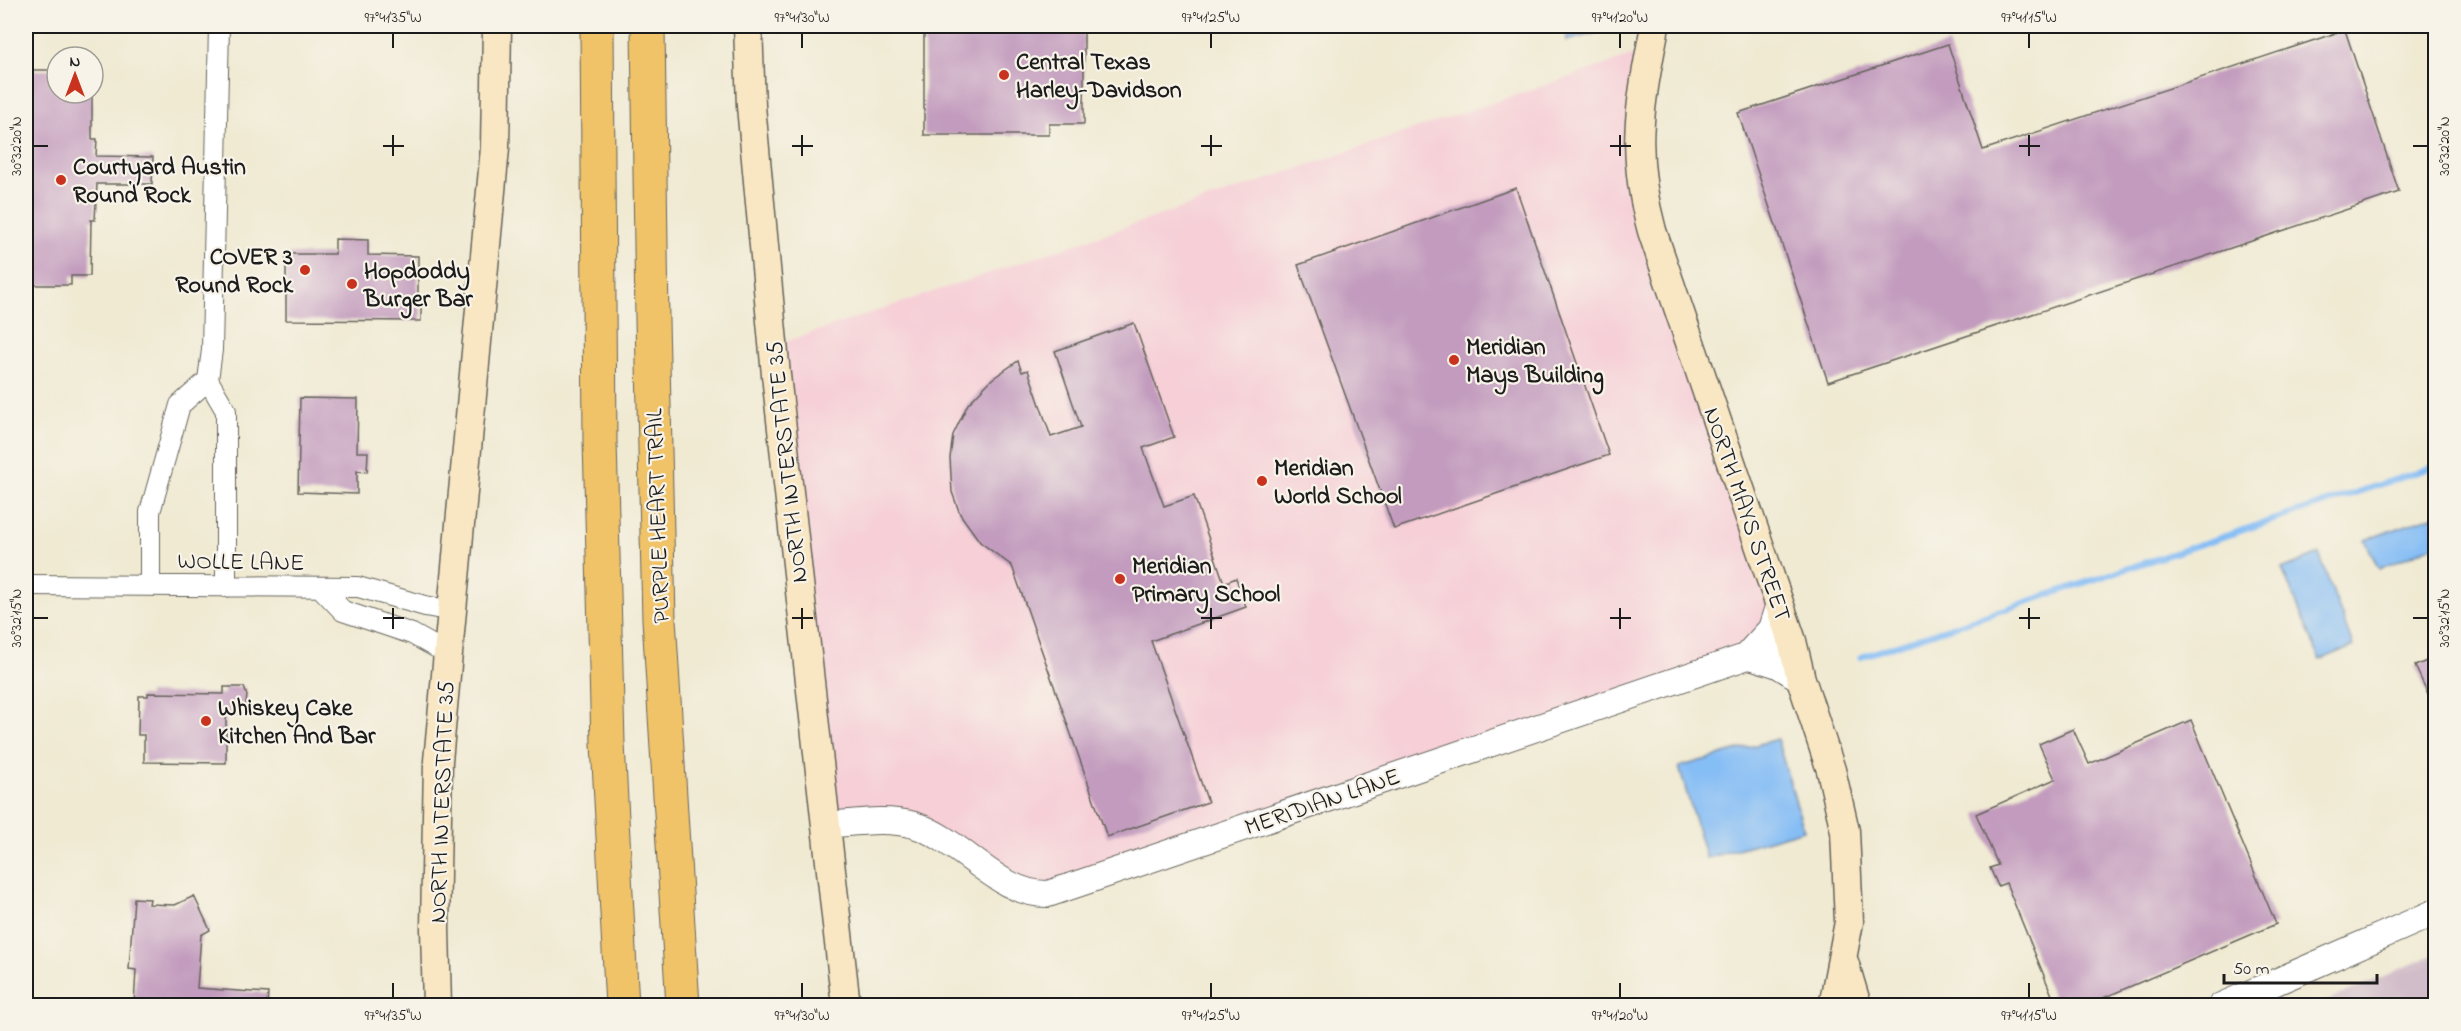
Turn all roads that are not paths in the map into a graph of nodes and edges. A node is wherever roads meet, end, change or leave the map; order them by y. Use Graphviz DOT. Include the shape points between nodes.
graph roads {
  1 [pos="219,26"];
  2 [pos="497,26"];
  3 [pos="578,26"];
  4 [pos="597,26"];
  5 [pos="648,26"];
  6 [pos="748,26"];
  7 [pos="1655,26"];
  8 [pos="600,352"];
  9 [pos="208,380"];
  10 [pos="26,585"];
  11 [pos="150,585"];
  12 [pos="226,587"];
  13 [pos="322,589"];
  14 [pos="1779,604"];
  15 [pos="453,611"];
  16 [pos="1792,641"];
  17 [pos="448,654"];
  18 [pos="1747,655"];
  19 [pos="1801,679"];
  20 [pos="822,790"];
  21 [pos="861,823"];
  22 [pos="826,825"];
  23 [pos="2436,912"];
  24 [pos="838,932"];
  25 [pos="1842,957"];
  26 [pos="437,1005"];
  27 [pos="622,1005"];
  28 [pos="683,1005"];
  29 [pos="833,1005"];
  30 [pos="846,1005"];
  31 [pos="1833,1005"];
  32 [pos="1857,1005"];
  33 [pos="2221,1005"];
  1 -- 9 [label="street" via="212,350"];
  2 -- 15 [label="main road, NORTH INTERSTATE 35" via="495,148"];
  3 -- 8 [label="highway"];
  4 -- 8 [label="highway"];
  5 -- 28 [label="highway, PURPLE HEART TRAIL" via="659,619"];
  6 -- 20 [label="main road, NORTH INTERSTATE 35" via="751,106 776,375"];
  7 -- 14 [label="main road, NORTH MAYS STREET" via="1638,132 1644,199"];
  8 -- 27 [label="highway" via="608,744"];
  9 -- 11 [label="street" via="180,405 150,512"];
  9 -- 12 [label="street" via="226,411"];
  10 -- 11 [label="street, WOLLE LANE"];
  11 -- 12 [label="street, WOLLE LANE"];
  12 -- 13 [label="street, WOLLE LANE"];
  13 -- 15 [label="street, WOLLE LANE" via="358,587"];
  13 -- 17 [label="street" via="343,611 412,634"];
  14 -- 16 [label="main road, NORTH MAYS STREET"];
  14 -- 18 [label="street" via="1771,629"];
  15 -- 17 [label="main road, NORTH INTERSTATE 35"];
  16 -- 18 [label="street, MERIDIAN LANE"];
  16 -- 19 [label="main road, NORTH MAYS STREET"];
  17 -- 26 [label="main road, NORTH INTERSTATE 35" via="438,760"];
  18 -- 19 [label="street" via="1778,665"];
  18 -- 21 [label="street, MERIDIAN LANE" via="1048,894 1024,892 915,825 890,820"];
  19 -- 25 [label="main road, NORTH MAYS STREET" via="1831,770 1845,831 1849,922"];
  20 -- 21 [label="street" via="839,813"];
  20 -- 22 [label="main road, NORTH INTERSTATE 35"];
  21 -- 22 [label="street, MERIDIAN LANE"];
  22 -- 24 [label="main road, NORTH INTERSTATE 35"];
  23 -- 33 [label="street"];
  24 -- 29 [label="main road"];
  24 -- 30 [label="main road, NORTH INTERSTATE 35"];
  25 -- 31 [label="main road, NORTH MAYS STREET"];
  25 -- 32 [label="main road"];
}
